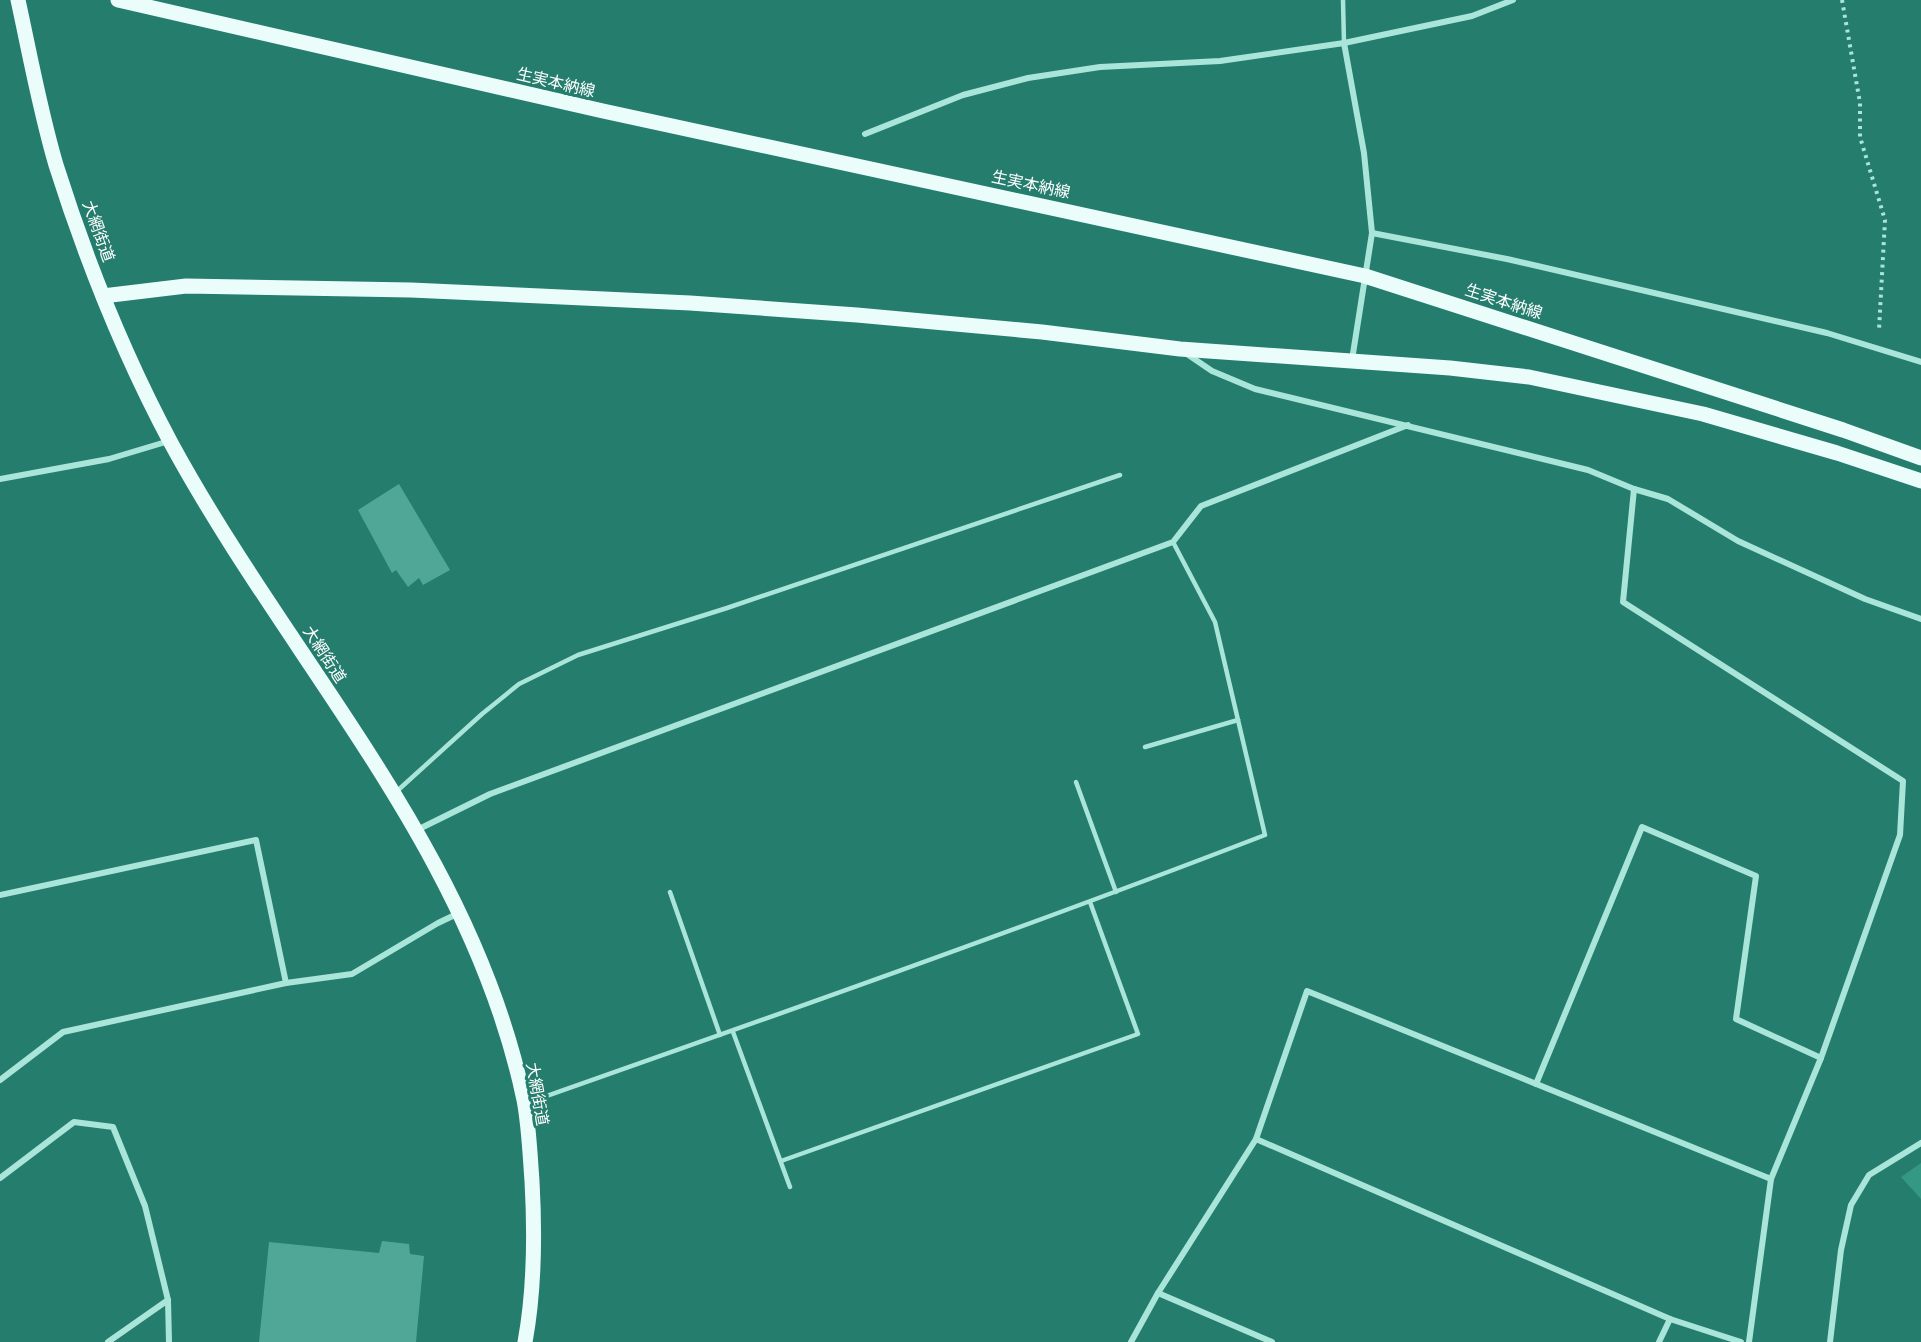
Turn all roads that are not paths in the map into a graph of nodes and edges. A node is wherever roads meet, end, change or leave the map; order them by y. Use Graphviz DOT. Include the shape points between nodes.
graph roads {
  1 [pos="18,0"];
  2 [pos="118,0"];
  3 [pos="1343,0"];
  4 [pos="1513,0"];
  5 [pos="1344,43"];
  6 [pos="865,134"];
  7 [pos="1372,233"];
  8 [pos="1365,276"];
  9 [pos="103,296"];
  10 [pos="1180,349"];
  11 [pos="1352,361"];
  12 [pos="1921,362"];
  13 [pos="1408,425"];
  14 [pos="170,441"];
  15 [pos="1921,458"];
  16 [pos="1120,475"];
  17 [pos="0,479"];
  18 [pos="1919,480"];
  19 [pos="1634,489"];
  20 [pos="1173,542"];
  21 [pos="1921,619"];
  22 [pos="1238,720"];
  23 [pos="1146,747"];
  24 [pos="1076,782"];
  25 [pos="394,794"];
  26 [pos="417,830"];
  27 [pos="670,892"];
  28 [pos="1116,892"];
  29 [pos="0,895"];
  30 [pos="1090,902"];
  31 [pos="460,912"];
  32 [pos="286,983"];
  33 [pos="733,1032"];
  34 [pos="720,1035"];
  35 [pos="1821,1058"];
  36 [pos="0,1080"];
  37 [pos="1536,1084"];
  38 [pos="525,1104"];
  39 [pos="1256,1139"];
  40 [pos="1921,1143"];
  41 [pos="781,1161"];
  42 [pos="0,1178"];
  43 [pos="1771,1179"];
  44 [pos="790,1187"];
  45 [pos="1158,1293"];
  46 [pos="168,1300"];
  47 [pos="1670,1319"];
  48 [pos="108,1342"];
  49 [pos="169,1342"];
  50 [pos="525,1342"];
  51 [pos="1131,1342"];
  52 [pos="1272,1342"];
  53 [pos="1659,1342"];
  54 [pos="1742,1342"];
  55 [pos="1749,1342"];
  56 [pos="1830,1342"];
  1 -- 9 [label="main road, 大網街道" via="56,164"];
  2 -- 8 [label="main road, 生実本納線" via="592,109"];
  3 -- 5 [label="lane"];
  4 -- 5 [label="street" via="1472,15"];
  5 -- 6 [label="street" via="1220,61 1100,67 1028,78 963,95"];
  5 -- 7 [label="street" via="1364,153"];
  7 -- 8 [label="street"];
  7 -- 12 [label="street" via="1507,259 1827,333"];
  8 -- 11 [label="street"];
  8 -- 15 [label="main road, 生実本納線"];
  9 -- 10 [label="main road" via="186,286 411,290 679,303 881,317"];
  9 -- 14 [label="main road, 大網街道"];
  10 -- 11 [label="main road"];
  10 -- 13 [label="street" via="1212,371 1255,389"];
  11 -- 18 [label="main road" via="1529,377 1604,392 1713,417"];
  13 -- 19 [label="street" via="1588,470"];
  13 -- 20 [label="street" via="1201,506"];
  14 -- 17 [label="street" via="109,459"];
  14 -- 25 [label="main road, 大網街道" via="204,501"];
  16 -- 25 [label="lane" via="578,655 519,684"];
  19 -- 21 [label="street" via="1668,499 1737,542"];
  19 -- 35 [label="street" via="1623,602 1903,781 1900,835"];
  20 -- 22 [label="lane" via="1215,622"];
  20 -- 26 [label="street" via="490,794"];
  22 -- 23 [label="lane"];
  22 -- 28 [label="lane" via="1265,835"];
  24 -- 28 [label="lane"];
  25 -- 26 [label="main road, 大網街道"];
  26 -- 31 [label="main road, 大網街道"];
  27 -- 34 [label="lane"];
  28 -- 30 [label="lane"];
  29 -- 32 [label="street" via="256,840"];
  30 -- 33 [label="lane"];
  30 -- 41 [label="lane" via="1137,1034"];
  31 -- 32 [label="street" via="352,974"];
  31 -- 38 [label="main road, 大網街道" via="492,986"];
  32 -- 36 [label="street" via="63,1032"];
  33 -- 34 [label="lane"];
  33 -- 41 [label="lane"];
  34 -- 38 [label="lane"];
  35 -- 37 [label="street" via="1736,1019 1756,876 1642,827"];
  35 -- 43 [label="street"];
  37 -- 39 [label="street" via="1307,991"];
  37 -- 43 [label="street"];
  38 -- 50 [label="main road, 大網街道" via="535,1231 531,1309"];
  39 -- 45 [label="street"];
  39 -- 47 [label="street"];
  40 -- 56 [label="street" via="1869,1175 1851,1205 1840,1250"];
  41 -- 44 [label="lane"];
  42 -- 46 [label="street" via="74,1122 113,1127 145,1206"];
  43 -- 55 [label="street"];
  45 -- 51 [label="street"];
  45 -- 52 [label="street"];
  46 -- 48 [label="street"];
  46 -- 49 [label="street"];
  47 -- 53 [label="street"];
  47 -- 54 [label="street"];
}
